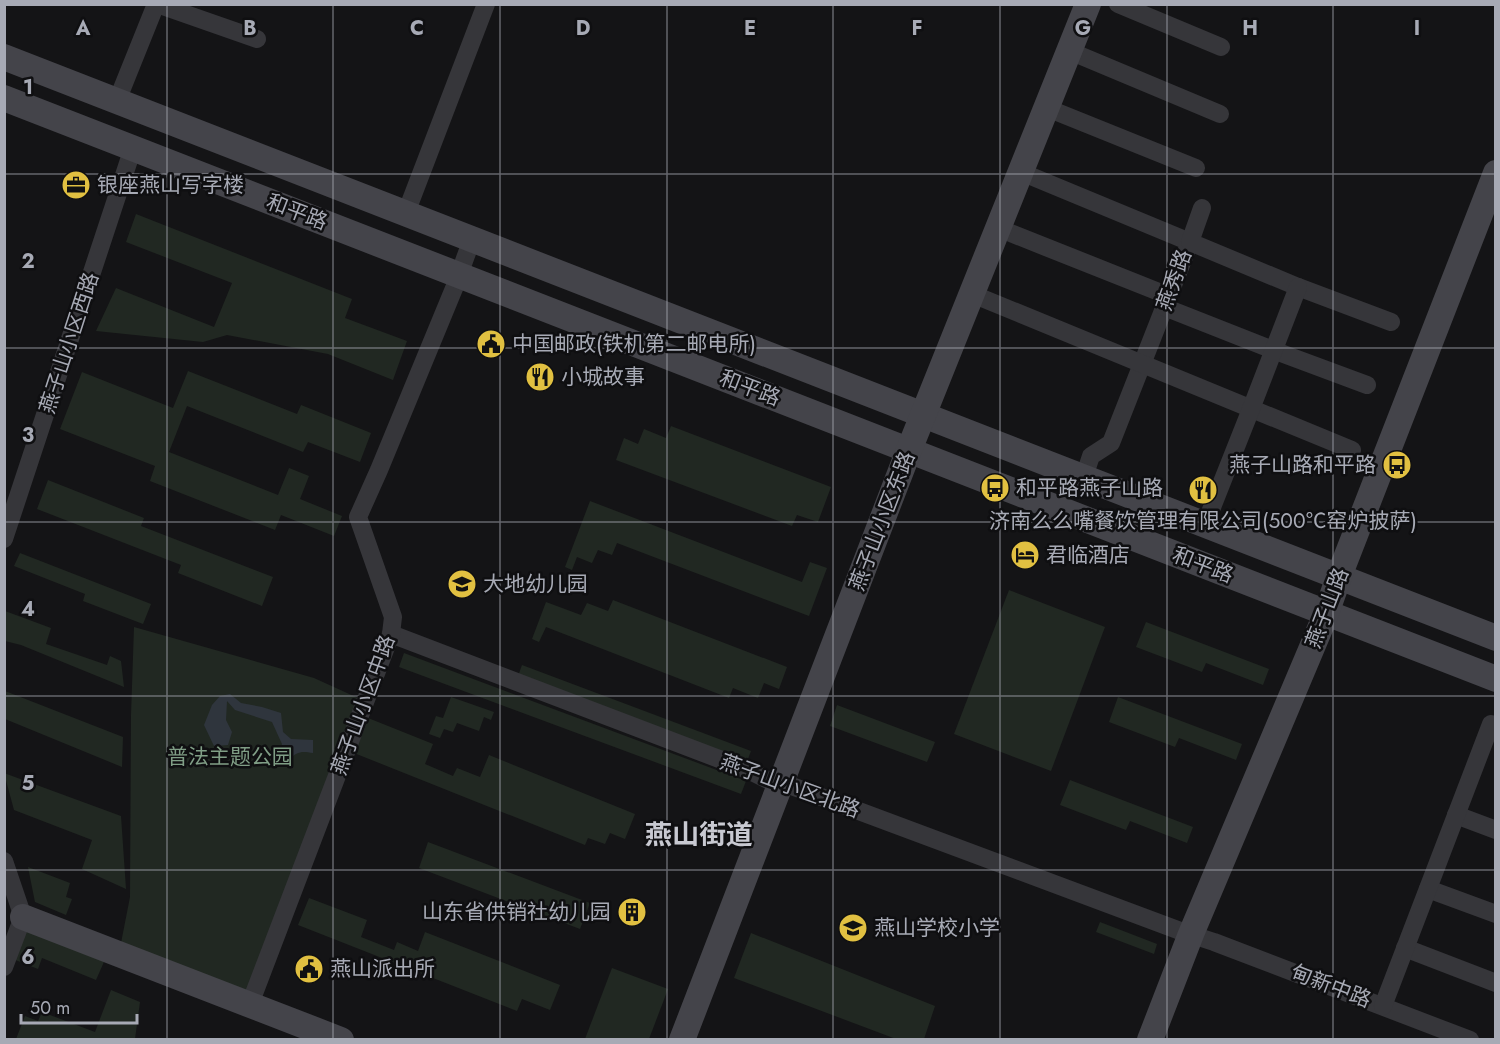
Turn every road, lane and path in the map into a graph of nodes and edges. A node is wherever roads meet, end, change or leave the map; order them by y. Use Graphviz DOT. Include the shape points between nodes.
graph roads {
  1 [pos="157,4"];
  2 [pos="486,4"];
  3 [pos="1088,4"];
  4 [pos="1118,4"];
  5 [pos="257,39"];
  6 [pos="1221,47"];
  7 [pos="1069,49"];
  8 [pos="4,57"];
  9 [pos="4,98"];
  10 [pos="117,101"];
  11 [pos="1047,108"];
  12 [pos="1220,114"];
  13 [pos="131,147"];
  14 [pos="1196,168"];
  15 [pos="1021,172"];
  16 [pos="1496,173"];
  17 [pos="1496,193"];
  18 [pos="1202,208"];
  19 [pos="406,213"];
  20 [pos="998,229"];
  21 [pos="472,239"];
  22 [pos="1190,242"];
  23 [pos="459,275"];
  24 [pos="1298,287"];
  25 [pos="972,294"];
  26 [pos="1167,302"];
  27 [pos="1391,322"];
  28 [pos="1273,350"];
  29 [pos="1142,364"];
  30 [pos="1367,385"];
  31 [pos="1251,409"];
  32 [pos="923,415"];
  33 [pos="909,450"];
  34 [pos="1352,450"];
  35 [pos="1084,477"];
  36 [pos="1205,525"];
  37 [pos="4,538"];
  38 [pos="1342,578"];
  39 [pos="1331,615"];
  40 [pos="391,634"];
  41 [pos="1496,638"];
  42 [pos="1496,679"];
  43 [pos="1491,724"];
  44 [pos="1488,754"];
  45 [pos="781,782"];
  46 [pos="1456,815"];
  47 [pos="1496,830"];
  48 [pos="4,861"];
  49 [pos="1428,889"];
  50 [pos="1496,914"];
  51 [pos="23,917"];
  52 [pos="1197,936"];
  53 [pos="1405,948"];
  54 [pos="4,967"];
  55 [pos="1496,983"];
  56 [pos="250,1004"];
  57 [pos="1383,1006"];
  58 [pos="341,1040"];
  59 [pos="682,1040"];
  60 [pos="1150,1040"];
  61 [pos="1163,1040"];
  62 [pos="1470,1040"];
  1 -- 5 [label="street"];
  1 -- 10 [label="street"];
  2 -- 19 [label="street"];
  3 -- 7 [label="main road, 燕子山小区东路"];
  4 -- 6 [label="street"];
  7 -- 11 [label="main road, 燕子山小区东路"];
  7 -- 12 [label="street"];
  8 -- 10 [label="main road, 和平路"];
  9 -- 13 [label="main road, 和平路"];
  10 -- 19 [label="main road, 和平路"];
  11 -- 14 [label="street"];
  11 -- 15 [label="main road, 燕子山小区东路"];
  13 -- 23 [label="main road, 和平路"];
  13 -- 37 [label="street, 燕子山小区西路"];
  15 -- 20 [label="main road, 燕子山小区东路"];
  15 -- 22 [label="street, 燕秀路"];
  16 -- 38 [label="main road, 燕子山路"];
  17 -- 38 [label="main road, 燕子山路"];
  18 -- 22 [label="street"];
  19 -- 21 [label="main road, 和平路"];
  20 -- 25 [label="main road, 燕子山小区东路"];
  20 -- 26 [label="street"];
  21 -- 23 [label="street, 燕子山小区中路"];
  21 -- 32 [label="main road, 和平路"];
  22 -- 24 [label="street"];
  22 -- 26 [label="street, 燕秀路"];
  23 -- 33 [label="main road, 和平路"];
  23 -- 40 [label="street, 燕子山小区中路" via="358,517 393,617"];
  24 -- 27 [label="street"];
  24 -- 28 [label="street"];
  25 -- 29 [label="street"];
  25 -- 32 [label="main road, 燕子山小区东路"];
  26 -- 28 [label="street"];
  26 -- 29 [label="street, 燕秀路"];
  28 -- 30 [label="street"];
  28 -- 31 [label="street"];
  29 -- 31 [label="street"];
  29 -- 35 [label="street, 燕秀路" via="1111,442 1091,456"];
  31 -- 34 [label="street"];
  31 -- 36 [label="street"];
  32 -- 33 [label="main road, 燕子山小区东路"];
  32 -- 35 [label="main road, 和平路"];
  33 -- 39 [label="main road, 和平路"];
  33 -- 45 [label="main road, 燕子山小区东路"];
  35 -- 36 [label="main road, 和平路"];
  36 -- 38 [label="main road, 和平路"];
  38 -- 39 [label="main road, 燕子山路"];
  38 -- 41 [label="main road, 和平路"];
  39 -- 42 [label="main road, 和平路"];
  39 -- 52 [label="main road, 燕子山路"];
  40 -- 45 [label="street, 燕子山小区北路"];
  40 -- 56 [label="street, 燕子山小区中路"];
  43 -- 44 [label="street"];
  44 -- 46 [label="street"];
  45 -- 52 [label="street, 燕子山小区北路"];
  45 -- 59 [label="main road, 燕子山小区东路"];
  46 -- 47 [label="street"];
  46 -- 49 [label="street"];
  48 -- 51 [label="street"];
  49 -- 50 [label="street"];
  49 -- 53 [label="street"];
  51 -- 54 [label="street"];
  51 -- 56 [label="main road"];
  52 -- 57 [label="street, 甸新中路"];
  52 -- 60 [label="main road, 燕子山路"];
  52 -- 61 [label="main road, 燕子山路"];
  53 -- 55 [label="street"];
  53 -- 57 [label="street"];
  56 -- 58 [label="main road"];
  57 -- 62 [label="street, 甸新中路"];
}
